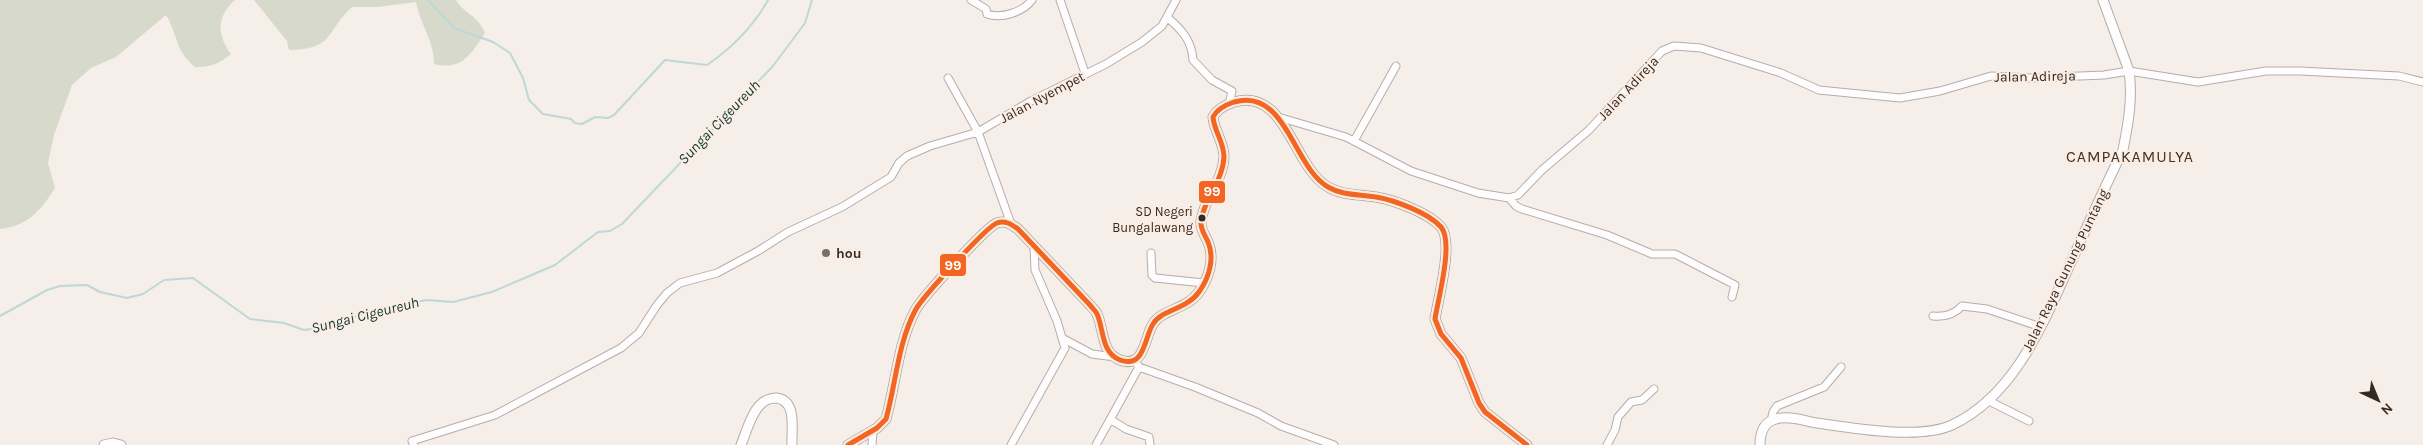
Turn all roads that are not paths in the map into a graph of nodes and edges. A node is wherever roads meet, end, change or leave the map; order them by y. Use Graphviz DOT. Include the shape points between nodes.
graph roads {
  1 [pos="971,0"];
  2 [pos="1032,0"];
  3 [pos="1060,0"];
  4 [pos="1176,0"];
  5 [pos="2103,0"];
  6 [pos="1168,18"];
  7 [pos="1396,66"];
  8 [pos="2129,71"];
  9 [pos="1085,74"];
  10 [pos="948,78"];
  11 [pos="2423,82"];
  12 [pos="1229,104"];
  13 [pos="1278,117"];
  14 [pos="978,132"];
  15 [pos="1354,141"];
  16 [pos="1509,198"];
  17 [pos="1011,224"];
  18 [pos="1034,248"];
  19 [pos="1151,253"];
  20 [pos="1204,283"];
  21 [pos="1732,297"];
  22 [pos="1933,316"];
  23 [pos="2041,327"];
  24 [pos="1064,340"];
  25 [pos="1115,357"];
  26 [pos="1137,364"];
  27 [pos="1841,367"];
  28 [pos="1654,389"];
  29 [pos="1987,400"];
  30 [pos="1110,418"];
  31 [pos="1771,421"];
  32 [pos="2029,421"];
  33 [pos="873,431"];
  34 [pos="1330,444"];
  35 [pos="104,445"];
  36 [pos="120,445"];
  37 [pos="414,445"];
  38 [pos="741,445"];
  39 [pos="792,445"];
  40 [pos="848,445"];
  41 [pos="872,445"];
  42 [pos="1011,445"];
  43 [pos="1096,445"];
  44 [pos="1150,445"];
  45 [pos="1527,445"];
  46 [pos="1608,445"];
  47 [pos="1760,445"];
  1 -- 2 [label="street" via="986,9 987,14 996,16 1022,10"];
  3 -- 9 [label="street"];
  4 -- 6 [label="street, Jalan Nyempet"];
  5 -- 8 [label="street, Jalan Raya Gunung Puntang"];
  6 -- 9 [label="street, Jalan Nyempet" via="1142,42"];
  6 -- 12 [label="street" via="1189,40 1193,60 1212,80 1232,91"];
  7 -- 15 [label="street"];
  8 -- 11 [label="street, Jalan Adireja" via="2198,82 2266,71 2300,71 2399,76"];
  8 -- 16 [label="street, Jalan Adireja" via="2031,78 1991,76 1900,98 1819,90 1701,48 1674,46 1662,51 1589,130 1518,195"];
  8 -- 23 [label="street, Jalan Raya Gunung Puntang" via="2129,119 2123,150"];
  9 -- 14 [label="street, Jalan Nyempet"];
  10 -- 14 [label="street"];
  12 -- 13 [label="street" via="1243,100 1254,102 1269,107"];
  12 -- 20 [label="street" via="1216,111 1213,117 1224,155 1223,170 1200,222 1211,252 1210,270"];
  13 -- 15 [label="street"];
  13 -- 45 [label="street" via="1315,177 1329,188 1388,200 1429,218 1441,227 1446,237 1447,252 1435,319 1437,327 1462,358 1485,412"];
  14 -- 17 [label="street"];
  14 -- 37 [label="street, Jalan Nyempet" via="907,156 891,177 842,207 788,232 717,273 680,284 667,293 639,333 621,348 558,384 495,415 412,441"];
  15 -- 16 [label="street" via="1411,171 1478,193"];
  16 -- 21 [label="street" via="1522,210 1607,235 1652,254 1678,256 1735,285"];
  17 -- 18 [label="street"];
  17 -- 33 [label="street" via="999,222 991,226 916,308 906,334 886,419"];
  18 -- 24 [label="street" via="1035,270"];
  18 -- 25 [label="street" via="1097,314 1102,336"];
  19 -- 20 [label="street" via="1155,278"];
  20 -- 26 [label="street" via="1189,302 1154,321"];
  22 -- 23 [label="street" via="1958,311 1962,306 1984,308"];
  23 -- 29 [label="street, Jalan Raya Gunung Puntang" via="2006,382"];
  24 -- 25 [label="street" via="1092,354"];
  24 -- 42 [label="street" via="1065,348"];
  25 -- 26 [label="street"];
  26 -- 30 [label="street"];
  26 -- 34 [label="street" via="1258,413 1280,426"];
  27 -- 31 [label="street" via="1824,388 1778,406"];
  28 -- 46 [label="street" via="1642,400 1631,402 1618,416"];
  29 -- 31 [label="street, Jalan Raya Gunung Puntang" via="1952,425 1934,432 1873,430 1784,418"];
  29 -- 32 [label="street"];
  30 -- 43 [label="street"];
  30 -- 44 [label="street" via="1126,429 1149,437"];
  31 -- 47 [label="street" via="1760,432"];
  33 -- 40 [label="street"];
  33 -- 41 [label="street"];
  35 -- 36 [label="street"];
  38 -- 39 [label="street" via="759,405 774,398 782,399 792,416"];
}
